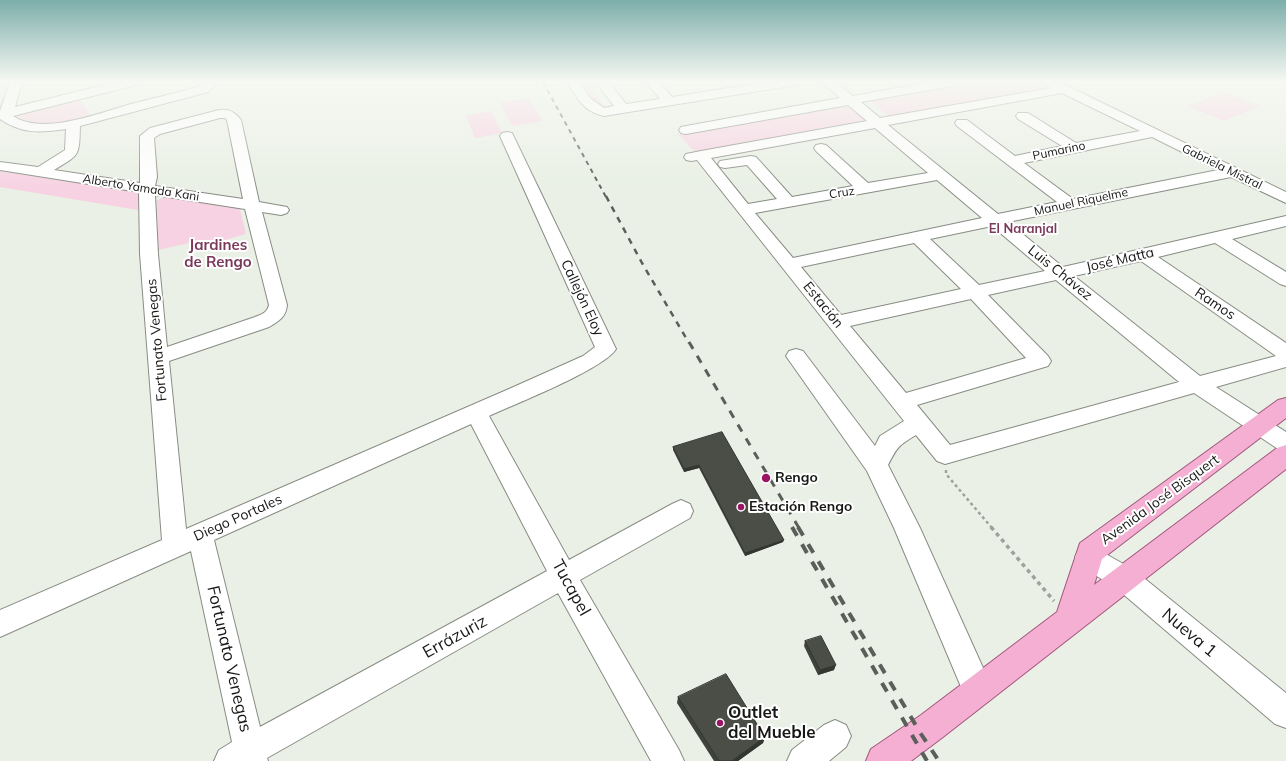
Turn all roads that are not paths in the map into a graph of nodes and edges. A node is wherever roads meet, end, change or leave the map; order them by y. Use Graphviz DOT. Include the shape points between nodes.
graph roads {
  1 [pos="6,118"];
  2 [pos="97,118"];
  3 [pos="206,118"];
  4 [pos="233,118"];
  5 [pos="754,118"];
  6 [pos="871,118"];
  7 [pos="908,118"];
  8 [pos="1025,118"];
  9 [pos="1124,118"];
  10 [pos="878,123"];
  11 [pos="73,124"];
  12 [pos="962,124"];
  13 [pos="686,130"];
  14 [pos="1153,133"];
  15 [pos="507,136"];
  16 [pos="821,148"];
  17 [pos="1074,148"];
  18 [pos="700,160"];
  19 [pos="1012,161"];
  20 [pos="0,166"];
  21 [pos="41,172"];
  22 [pos="1232,172"];
  23 [pos="940,175"];
  24 [pos="147,189"];
  25 [pos="865,189"];
  26 [pos="1286,198"];
  27 [pos="788,202"];
  28 [pos="1070,204"];
  29 [pos="252,205"];
  30 [pos="282,210"];
  31 [pos="744,210"];
  32 [pos="995,220"];
  33 [pos="1286,221"];
  34 [pos="917,236"];
  35 [pos="1219,238"];
  36 [pos="1144,255"];
  37 [pos="790,264"];
  38 [pos="1060,274"];
  39 [pos="1286,280"];
  40 [pos="975,292"];
  41 [pos="837,322"];
  42 [pos="1286,353"];
  43 [pos="796,356"];
  44 [pos="159,357"];
  45 [pos="1286,360"];
  46 [pos="1196,384"];
  47 [pos="902,402"];
  48 [pos="1286,406"];
  49 [pos="476,413"];
  50 [pos="920,423"];
  51 [pos="1260,426"];
  52 [pos="1286,443"];
  53 [pos="1286,455"];
  54 [pos="876,464"];
  55 [pos="680,512"];
  56 [pos="200,534"];
  57 [pos="175,545"];
  58 [pos="1088,558"];
  59 [pos="564,577"];
  60 [pos="1125,579"];
  61 [pos="1070,619"];
  62 [pos="0,624"];
  63 [pos="978,690"];
  64 [pos="1286,714"];
  65 [pos="835,736"];
  66 [pos="244,757"];
  67 [pos="668,761"];
  68 [pos="803,761"];
  69 [pos="883,761"];
  1 -- 11 [label="street" via="14,125 22,127"];
  2 -- 11 [label="street"];
  3 -- 24 [label="street, Fortunato Venegas" via="155,131 147,136"];
  4 -- 29 [label="street, Fortunato Venegas"];
  5 -- 13 [label="street"];
  6 -- 10 [label="street, Luis Chávez"];
  7 -- 10 [label="street"];
  8 -- 17 [label="street"];
  9 -- 14 [label="street, Gabriela Mistral"];
  10 -- 18 [label="street"];
  10 -- 23 [label="street, Luis Chávez"];
  11 -- 21 [label="street" via="72,150"];
  12 -- 19 [label="street"];
  14 -- 17 [label="street, Pumarino"];
  14 -- 22 [label="street, Gabriela Mistral"];
  15 -- 49 [label="street, Callejón Eloy" via="606,349 590,361"];
  16 -- 25 [label="street"];
  17 -- 19 [label="street, Pumarino"];
  18 -- 27 [label="street" via="751,160"];
  18 -- 31 [label="street, Estación"];
  19 -- 28 [label="street"];
  20 -- 21 [label="street, Alberto Yamada Kani"];
  21 -- 24 [label="street, Alberto Yamada Kani"];
  22 -- 26 [label="street, Gabriela Mistral"];
  22 -- 28 [label="street, Manuel Riquelme"];
  23 -- 25 [label="street, Cruz"];
  23 -- 32 [label="street, Luis Chávez"];
  24 -- 29 [label="street, Alberto Yamada Kani"];
  24 -- 44 [label="street, Fortunato Venegas" via="149,254"];
  25 -- 27 [label="street, Cruz"];
  27 -- 31 [label="street, Cruz"];
  28 -- 32 [label="street, Manuel Riquelme"];
  29 -- 30 [label="street, Alberto Yamada Kani"];
  29 -- 44 [label="street" via="278,304 277,312 267,319"];
  31 -- 37 [label="street, Estación"];
  32 -- 34 [label="street, Manuel Riquelme"];
  32 -- 38 [label="street, Luis Chávez"];
  33 -- 35 [label="street, José Matta"];
  34 -- 37 [label="street, Manuel Riquelme"];
  34 -- 40 [label="street"];
  35 -- 36 [label="street, José Matta"];
  35 -- 39 [label="street"];
  36 -- 38 [label="street, José Matta"];
  36 -- 42 [label="street, Ramos"];
  37 -- 41 [label="street, Estación"];
  38 -- 40 [label="street, José Matta"];
  38 -- 46 [label="street, Luis Chávez"];
  40 -- 41 [label="street, José Matta"];
  40 -- 47 [label="street" via="1041,361"];
  41 -- 47 [label="street, Estación"];
  43 -- 54 [label="street"];
  44 -- 57 [label="street, Fortunato Venegas"];
  45 -- 46 [label="street"];
  46 -- 50 [label="street, Estación" via="945,455"];
  46 -- 51 [label="street, Luis Chávez"];
  47 -- 50 [label="street, Estación"];
  48 -- 51 [label="main road, Avenida José Bisquert"];
  49 -- 56 [label="street, Diego Portales"];
  49 -- 59 [label="street, Tucapel"];
  50 -- 54 [label="street" via="888,442"];
  51 -- 52 [label="street, Luis Chávez"];
  51 -- 58 [label="main road, Avenida José Bisquert" via="1090,552"];
  53 -- 60 [label="main road"];
  54 -- 63 [label="street"];
  55 -- 59 [label="street, Errázuriz"];
  56 -- 57 [label="street, Diego Portales"];
  56 -- 66 [label="street, Fortunato Venegas"];
  57 -- 62 [label="street, Diego Portales"];
  58 -- 60 [label="street, Nueva 1"];
  58 -- 61 [label="main road, Avenida José Bisquert"];
  59 -- 66 [label="street, Errázuriz"];
  59 -- 67 [label="street, Tucapel"];
  60 -- 61 [label="main road"];
  60 -- 64 [label="street, Nueva 1"];
  61 -- 63 [label="main road"];
  63 -- 69 [label="main road"];
  65 -- 68 [label="street"];
}
